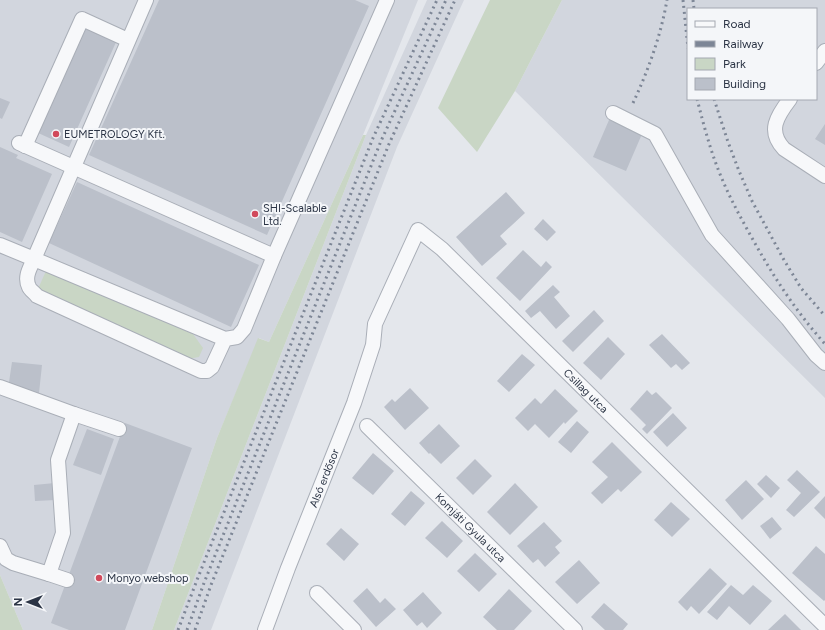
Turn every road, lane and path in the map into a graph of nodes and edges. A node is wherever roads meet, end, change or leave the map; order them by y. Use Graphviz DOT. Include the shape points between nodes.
graph roads {
  1 [pos="146,0"];
  2 [pos="383,1"];
  3 [pos="128,40"];
  4 [pos="825,51"];
  5 [pos="817,62"];
  6 [pos="789,100"];
  7 [pos="614,113"];
  8 [pos="74,167"];
  9 [pos="825,176"];
  10 [pos="0,245"];
  11 [pos="274,256"];
  12 [pos="34,259"];
  13 [pos="375,324"];
  14 [pos="225,339"];
  15 [pos="825,363"];
  16 [pos="0,387"];
  17 [pos="74,414"];
  18 [pos="367,426"];
  19 [pos="119,429"];
  20 [pos="0,546"];
  21 [pos="49,574"];
  22 [pos="67,580"];
  23 [pos="317,593"];
  24 [pos="825,626"];
  25 [pos="265,630"];
  26 [pos="354,630"];
  27 [pos="575,630"];
  1 -- 3 [label="street"];
  2 -- 11 [label="street"];
  3 -- 8 [label="street"];
  3 -- 8 [label="street" via="82,19 22,145"];
  4 -- 5 [label="street"];
  6 -- 9 [label="street" via="780,112 776,124 775,133 779,143"];
  7 -- 15 [label="street" via="655,134 712,235"];
  8 -- 11 [label="street"];
  8 -- 12 [label="street"];
  10 -- 12 [label="street"];
  11 -- 14 [label="street" via="244,329 236,337"];
  12 -- 14 [label="street"];
  12 -- 14 [label="street" via="27,280 29,287 37,296 201,371 207,371 212,367"];
  13 -- 24 [label="street, Csillag utca" via="418,230 442,249"];
  13 -- 25 [label="street, Alsó erdősor" via="373,345 354,403"];
  16 -- 17 [label="street"];
  17 -- 19 [label="street"];
  17 -- 21 [label="street" via="58,460 63,533"];
  18 -- 27 [label="street, Komjáti Gyula utca"];
  20 -- 21 [label="street" via="6,559 13,564"];
  21 -- 22 [label="street"];
  23 -- 26 [label="street"];
}
